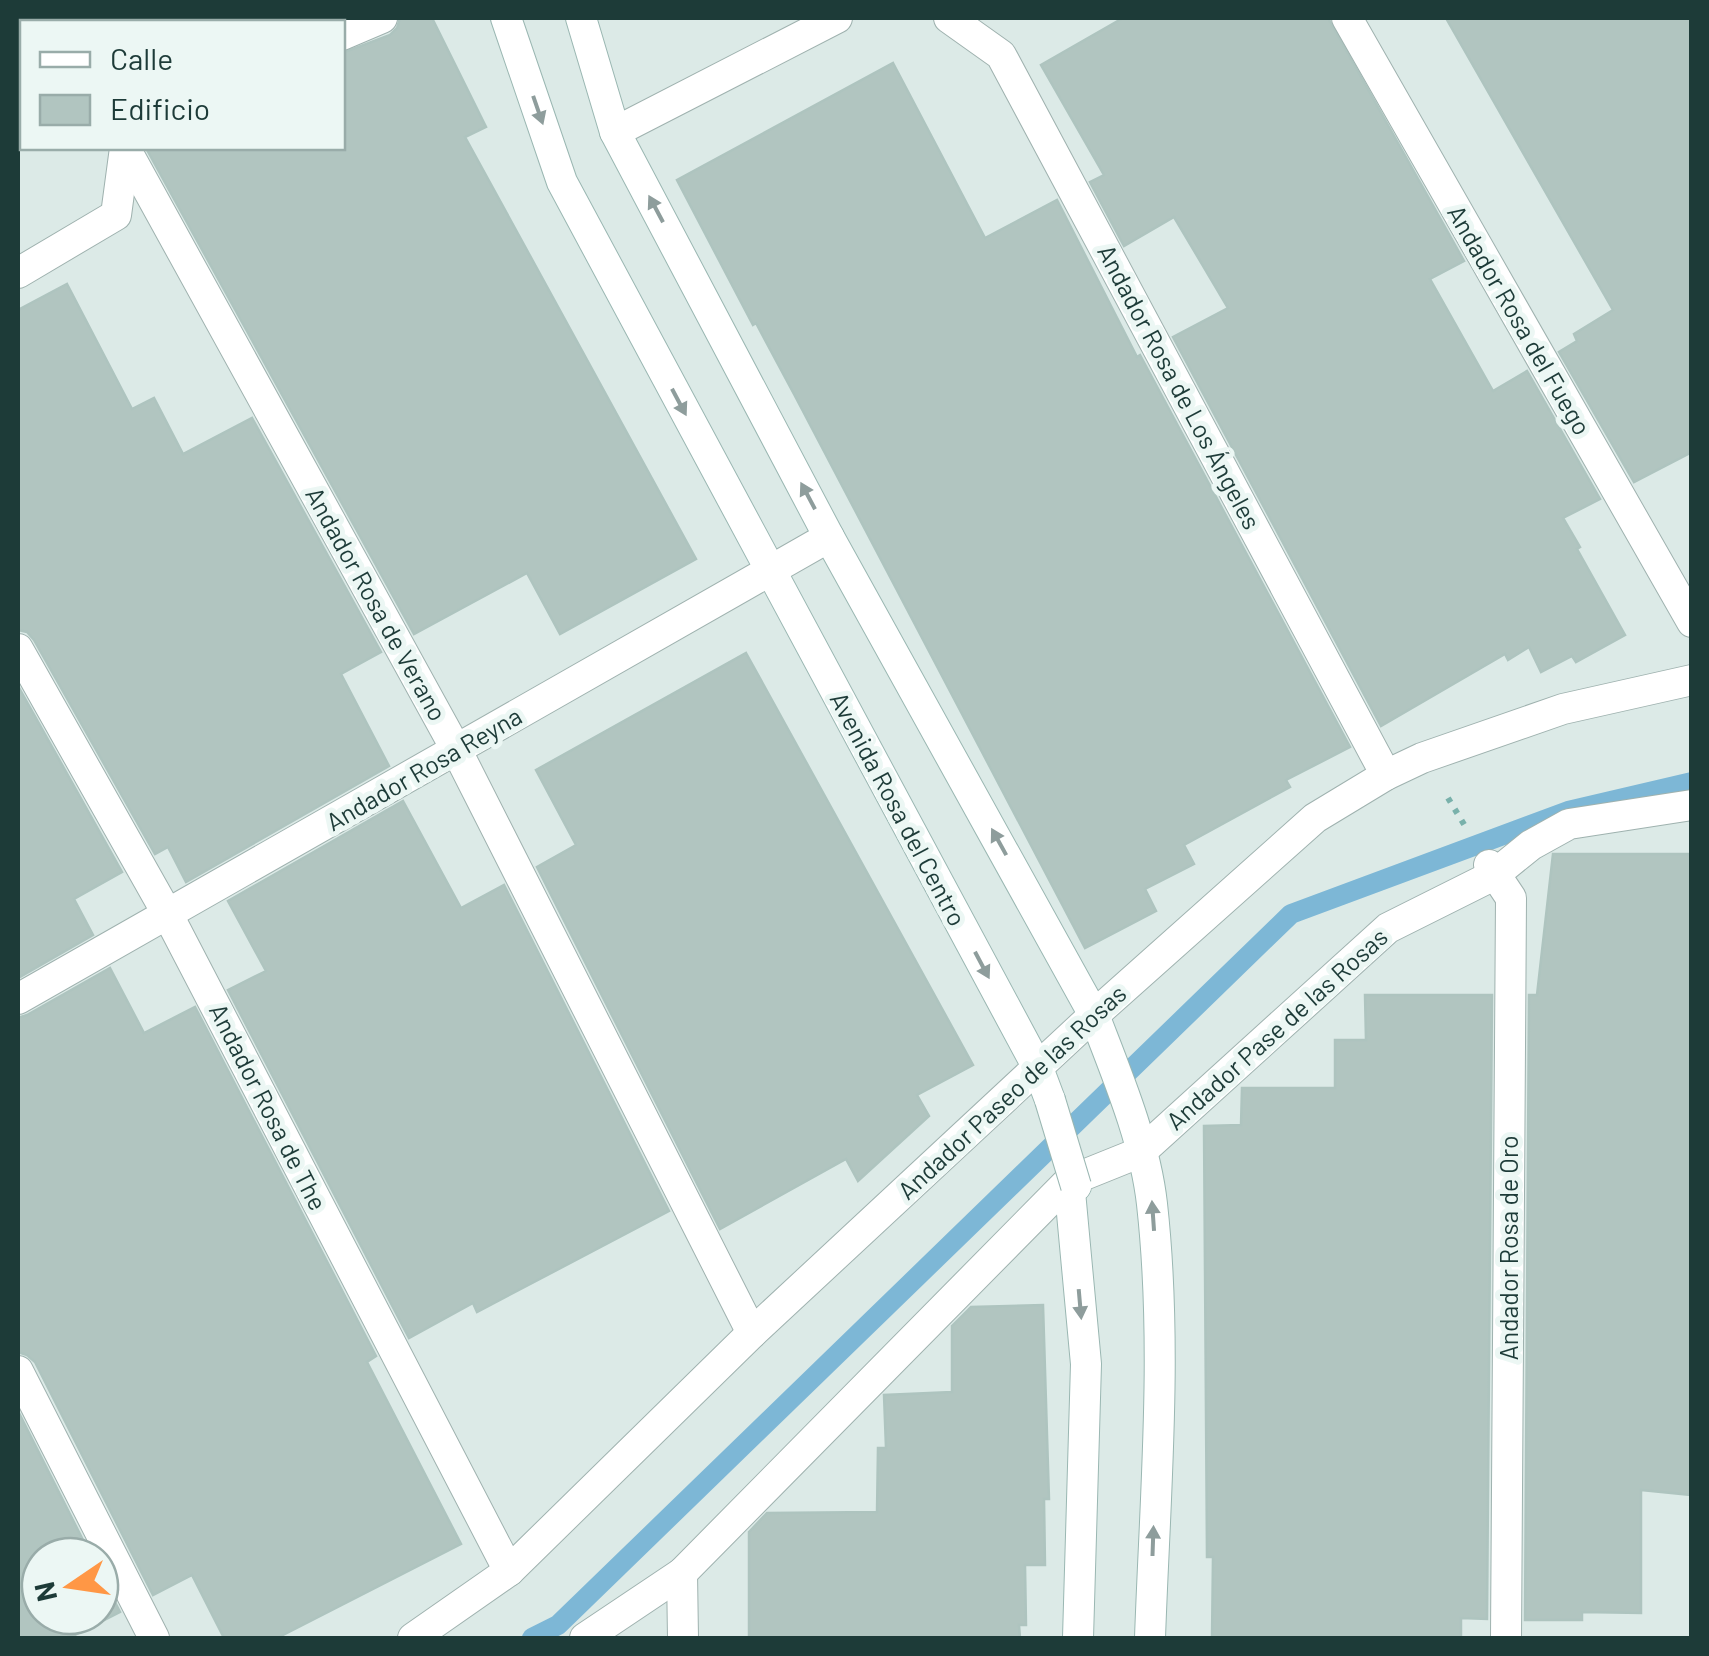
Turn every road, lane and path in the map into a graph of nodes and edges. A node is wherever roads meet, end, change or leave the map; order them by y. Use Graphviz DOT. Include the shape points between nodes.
graph roads {
  1 [pos="382,18"];
  2 [pos="506,18"];
  3 [pos="581,18"];
  4 [pos="836,18"];
  5 [pos="949,18"];
  6 [pos="1347,18"];
  7 [pos="345,34"];
  8 [pos="615,132"];
  9 [pos="125,150"];
  10 [pos="126,150"];
  11 [pos="18,273"];
  12 [pos="829,537"];
  13 [pos="769,571"];
  14 [pos="1692,622"];
  15 [pos="18,648"];
  16 [pos="1692,680"];
  17 [pos="458,751"];
  18 [pos="1386,775"];
  19 [pos="1440,786"];
  20 [pos="1692,806"];
  21 [pos="1492,870"];
  22 [pos="168,915"];
  23 [pos="18,999"];
  24 [pos="1094,1015"];
  25 [pos="1038,1068"];
  26 [pos="1140,1152"];
  27 [pos="1073,1183"];
  28 [pos="752,1334"];
  29 [pos="18,1371"];
  30 [pos="509,1571"];
  31 [pos="682,1572"];
  32 [pos="154,1638"];
  33 [pos="412,1638"];
  34 [pos="585,1638"];
  35 [pos="683,1638"];
  36 [pos="1078,1638"];
  37 [pos="1150,1638"];
  38 [pos="1506,1638"];
  1 -- 7 [label="street"];
  2 -- 13 [label="street, Avenida Rosa del Centro, one-way" via="562,182"];
  3 -- 8 [label="street"];
  4 -- 8 [label="street"];
  5 -- 18 [label="street, Andador Rosa de Los Ángeles" via="1002,56"];
  6 -- 14 [label="street, Andador Rosa del Fuego"];
  12 -- 8 [label="street, one-way"];
  9 -- 11 [label="street" via="116,215"];
  10 -- 17 [label="street, Andador Rosa de Verano"];
  12 -- 13 [label="street, Andador Rosa Reyna"];
  24 -- 12 [label="street, one-way"];
  13 -- 17 [label="street, Andador Rosa Reyna"];
  13 -- 25 [label="street, Avenida Rosa del Centro, one-way"];
  15 -- 22 [label="street, Andador Rosa de The"];
  16 -- 18 [label="street, Andador Paseo de las Rosas" via="1563,709"];
  17 -- 22 [label="street, Andador Rosa Reyna"];
  17 -- 28 [label="street, Andador Rosa de Verano"];
  18 -- 24 [label="street, Andador Paseo de las Rosas" via="1315,818"];
  19 -- 21 [label="path"];
  20 -- 21 [label="street, Andador Pase de las Rosas" via="1570,824"];
  21 -- 26 [label="street, Andador Pase de las Rosas" via="1388,928"];
  21 -- 38 [label="street, Andador Rosa de Oro" via="1511,898"];
  22 -- 23 [label="street, Andador Rosa Reyna"];
  22 -- 30 [label="street, Andador Rosa de The"];
  24 -- 25 [label="street, Andador Paseo de las Rosas"];
  24 -- 26 [label="street"];
  25 -- 27 [label="street, Avenida Rosa del Centro, bridge"];
  25 -- 28 [label="street, Andador Paseo de las Rosas"];
  26 -- 27 [label="street"];
  37 -- 26 [label="street, one-way" via="1160,1356 1152,1202"];
  27 -- 31 [label="street"];
  27 -- 36 [label="street, Avenida Rosa del Centro, one-way" via="1086,1364"];
  28 -- 30 [label="street, Andador Paseo de las Rosas"];
  29 -- 32 [label="street"];
  30 -- 33 [label="street, Andador Paseo de las Rosas"];
  31 -- 34 [label="street"];
  31 -- 35 [label="street"];
}
